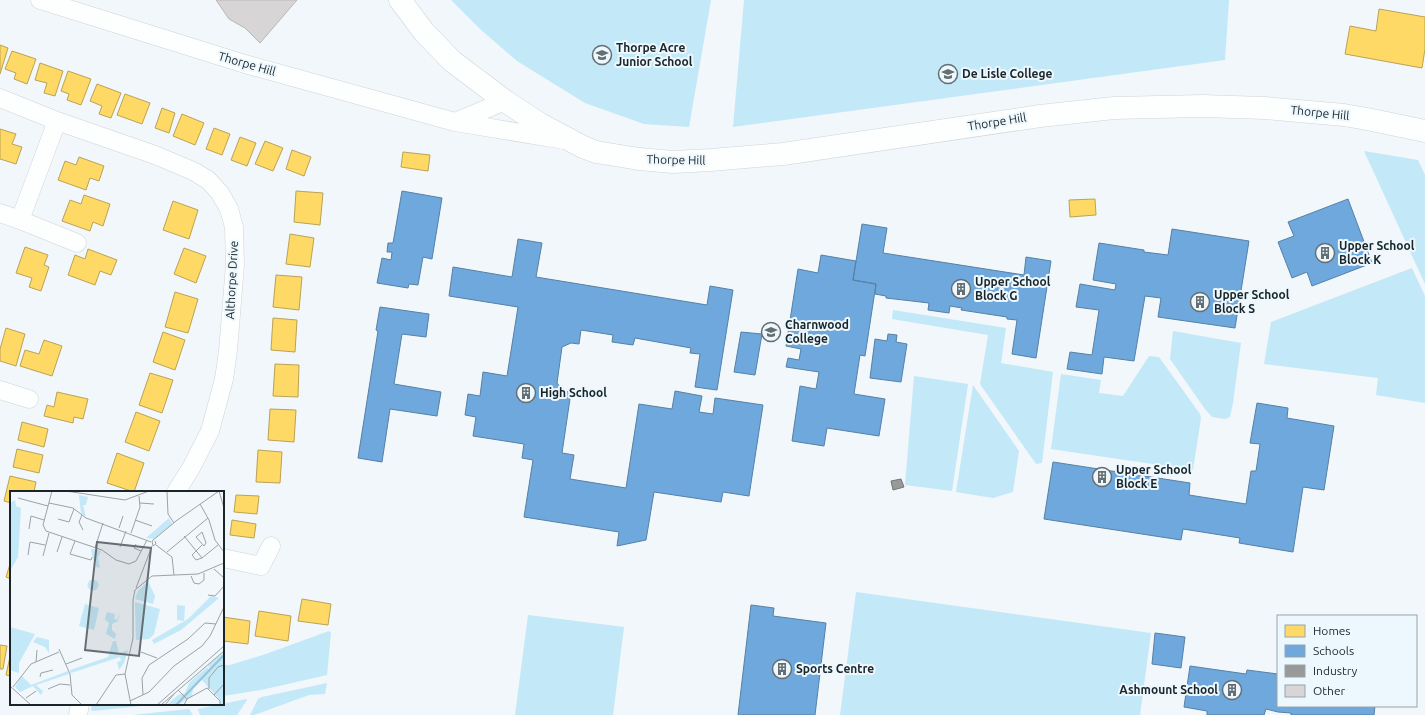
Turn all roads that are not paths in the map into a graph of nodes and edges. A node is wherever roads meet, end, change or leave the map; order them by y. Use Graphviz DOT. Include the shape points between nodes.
graph roads {
  1 [pos="40,0"];
  2 [pos="400,0"];
  3 [pos="0,98"];
  4 [pos="504,101"];
  5 [pos="57,121"];
  6 [pos="455,122"];
  7 [pos="1425,131"];
  8 [pos="572,142"];
  9 [pos="0,213"];
  10 [pos="20,220"];
  11 [pos="77,243"];
  12 [pos="0,390"];
  13 [pos="29,399"];
  14 [pos="177,491"];
  15 [pos="271,546"];
  16 [pos="224,558"];
  17 [pos="80,705"];
  18 [pos="78,715"];
  1 -- 6 [label="street, Thorpe Hill" via="245,64"];
  2 -- 4 [label="street, Thorpe Hill" via="424,32 452,61"];
  3 -- 5 [label="street, Althorpe Drive"];
  4 -- 6 [label="street"];
  4 -- 8 [label="street, Thorpe Hill"];
  5 -- 10 [label="street"];
  5 -- 14 [label="street, Althorpe Drive" via="155,154 193,171 208,180 220,193 229,209 234,227 235,265 224,379 210,431 192,468"];
  6 -- 8 [label="street, Thorpe Hill"];
  7 -- 8 [label="street, Thorpe Hill" via="1344,115 1202,106 1114,108 1072,112 783,154 712,160 673,162 639,159 596,152"];
  9 -- 10 [label="street"];
  10 -- 11 [label="street"];
  12 -- 13 [label="street"];
  15 -- 16 [label="street" via="261,566"];
  17 -- 18 [label="street"];
}
